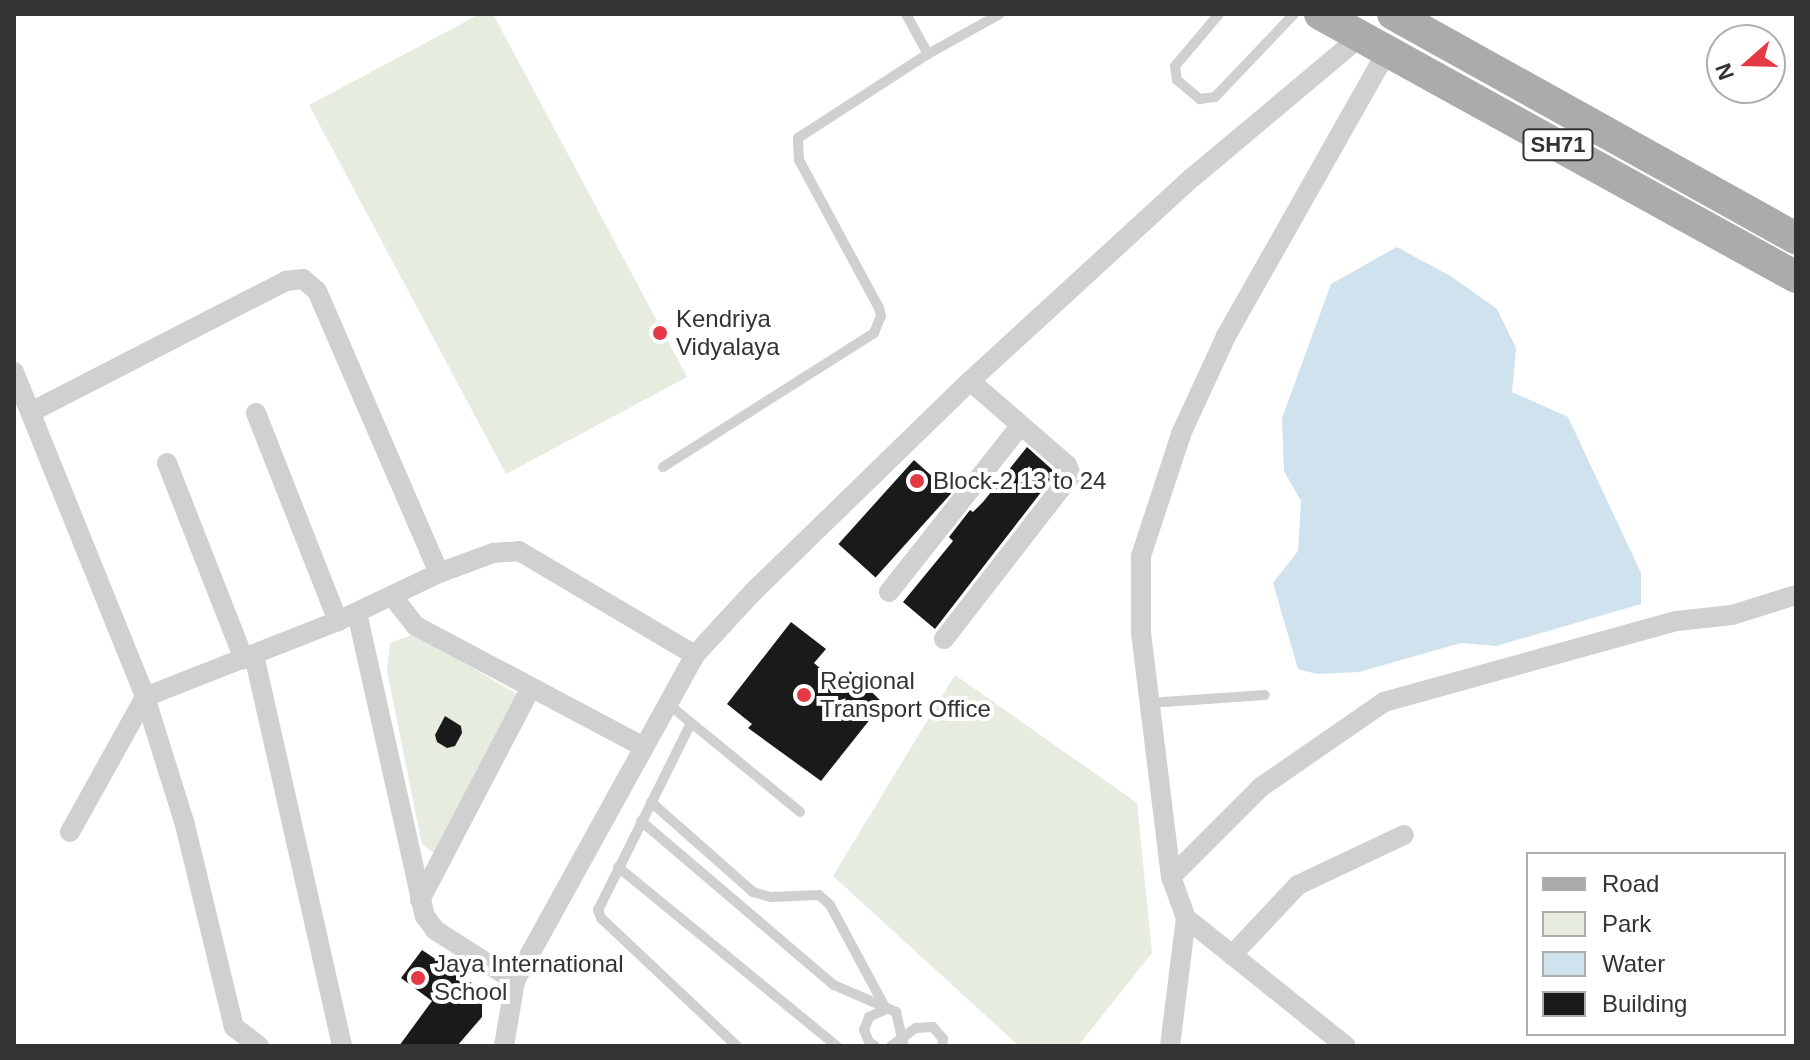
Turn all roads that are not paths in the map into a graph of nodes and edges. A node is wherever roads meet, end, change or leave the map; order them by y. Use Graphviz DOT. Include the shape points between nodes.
graph roads {
  1 [pos="906,14"];
  2 [pos="1000,14"];
  3 [pos="1219,14"];
  4 [pos="1294,14"];
  5 [pos="1320,14"];
  6 [pos="1404,17"];
  7 [pos="1373,45"];
  8 [pos="928,54"];
  9 [pos="1796,238"];
  10 [pos="1796,277"];
  11 [pos="14,372"];
  12 [pos="970,381"];
  13 [pos="31,412"];
  14 [pos="256,413"];
  15 [pos="1020,426"];
  16 [pos="167,463"];
  17 [pos="663,467"];
  18 [pos="439,573"];
  19 [pos="889,592"];
  20 [pos="1796,595"];
  21 [pos="393,597"];
  22 [pos="357,613"];
  23 [pos="338,621"];
  24 [pos="944,639"];
  25 [pos="695,655"];
  26 [pos="249,657"];
  27 [pos="531,688"];
  28 [pos="1265,695"];
  29 [pos="145,697"];
  30 [pos="667,703"];
  31 [pos="1149,703"];
  32 [pos="690,725"];
  33 [pos="642,746"];
  34 [pos="651,802"];
  35 [pos="800,812"];
  36 [pos="641,821"];
  37 [pos="70,832"];
  38 [pos="1404,835"];
  39 [pos="618,867"];
  40 [pos="1171,877"];
  41 [pos="420,900"];
  42 [pos="1186,918"];
  43 [pos="1232,955"];
  44 [pos="515,981"];
  45 [pos="886,1009"];
  46 [pos="232,1040"];
  47 [pos="904,1042"];
  48 [pos="736,1045"];
  49 [pos="259,1046"];
  50 [pos="342,1046"];
  51 [pos="504,1046"];
  52 [pos="837,1046"];
  53 [pos="875,1046"];
  54 [pos="891,1046"];
  55 [pos="942,1046"];
  56 [pos="1170,1046"];
  57 [pos="1346,1046"];
  1 -- 8 [label="lane"];
  2 -- 8 [label="lane"];
  3 -- 4 [label="lane" via="1175,66 1177,80 1200,99 1215,97"];
  5 -- 7 [label="main road, SH71"];
  6 -- 7 [label="main road"];
  6 -- 9 [label="main road, SH71"];
  7 -- 10 [label="main road, SH71"];
  7 -- 12 [label="street" via="1193,177"];
  7 -- 31 [label="street" via="1181,434 1141,556 1140,620"];
  8 -- 17 [label="lane" via="803,133 796,145 799,160 879,308 879,326"];
  11 -- 13 [label="street"];
  12 -- 15 [label="street"];
  12 -- 25 [label="street"];
  13 -- 18 [label="street" via="286,281 303,279 317,291"];
  13 -- 29 [label="street"];
  14 -- 23 [label="street"];
  15 -- 19 [label="street"];
  15 -- 24 [label="street" via="1067,465 1069,480"];
  16 -- 26 [label="street"];
  18 -- 21 [label="street"];
  18 -- 25 [label="street" via="501,550 519,551"];
  20 -- 40 [label="street" via="1732,615 1677,621 1384,702 1261,787"];
  21 -- 22 [label="street"];
  21 -- 27 [label="street" via="416,626"];
  22 -- 23 [label="street"];
  22 -- 41 [label="street"];
  23 -- 26 [label="street"];
  25 -- 30 [label="street"];
  26 -- 29 [label="street"];
  26 -- 50 [label="street"];
  27 -- 33 [label="street"];
  27 -- 41 [label="street"];
  28 -- 31 [label="lane"];
  29 -- 37 [label="street"];
  29 -- 46 [label="street" via="185,825"];
  30 -- 32 [label="lane"];
  30 -- 33 [label="street"];
  31 -- 40 [label="street"];
  32 -- 34 [label="lane"];
  32 -- 35 [label="lane"];
  33 -- 44 [label="street"];
  34 -- 36 [label="lane"];
  34 -- 45 [label="lane" via="753,892 771,897 819,895 830,905"];
  36 -- 39 [label="lane"];
  36 -- 45 [label="lane" via="834,985"];
  38 -- 43 [label="street" via="1298,885"];
  39 -- 48 [label="lane" via="600,901 601,918"];
  39 -- 52 [label="lane"];
  40 -- 42 [label="street"];
  41 -- 44 [label="street" via="435,930"];
  42 -- 43 [label="street"];
  42 -- 56 [label="street"];
  43 -- 57 [label="street"];
  44 -- 51 [label="street"];
  45 -- 47 [label="lane" via="896,1012"];
  45 -- 53 [label="lane" via="869,1017 864,1030"];
  46 -- 49 [label="street"];
  47 -- 54 [label="lane"];
  47 -- 55 [label="lane" via="916,1028 933,1027"];
}
